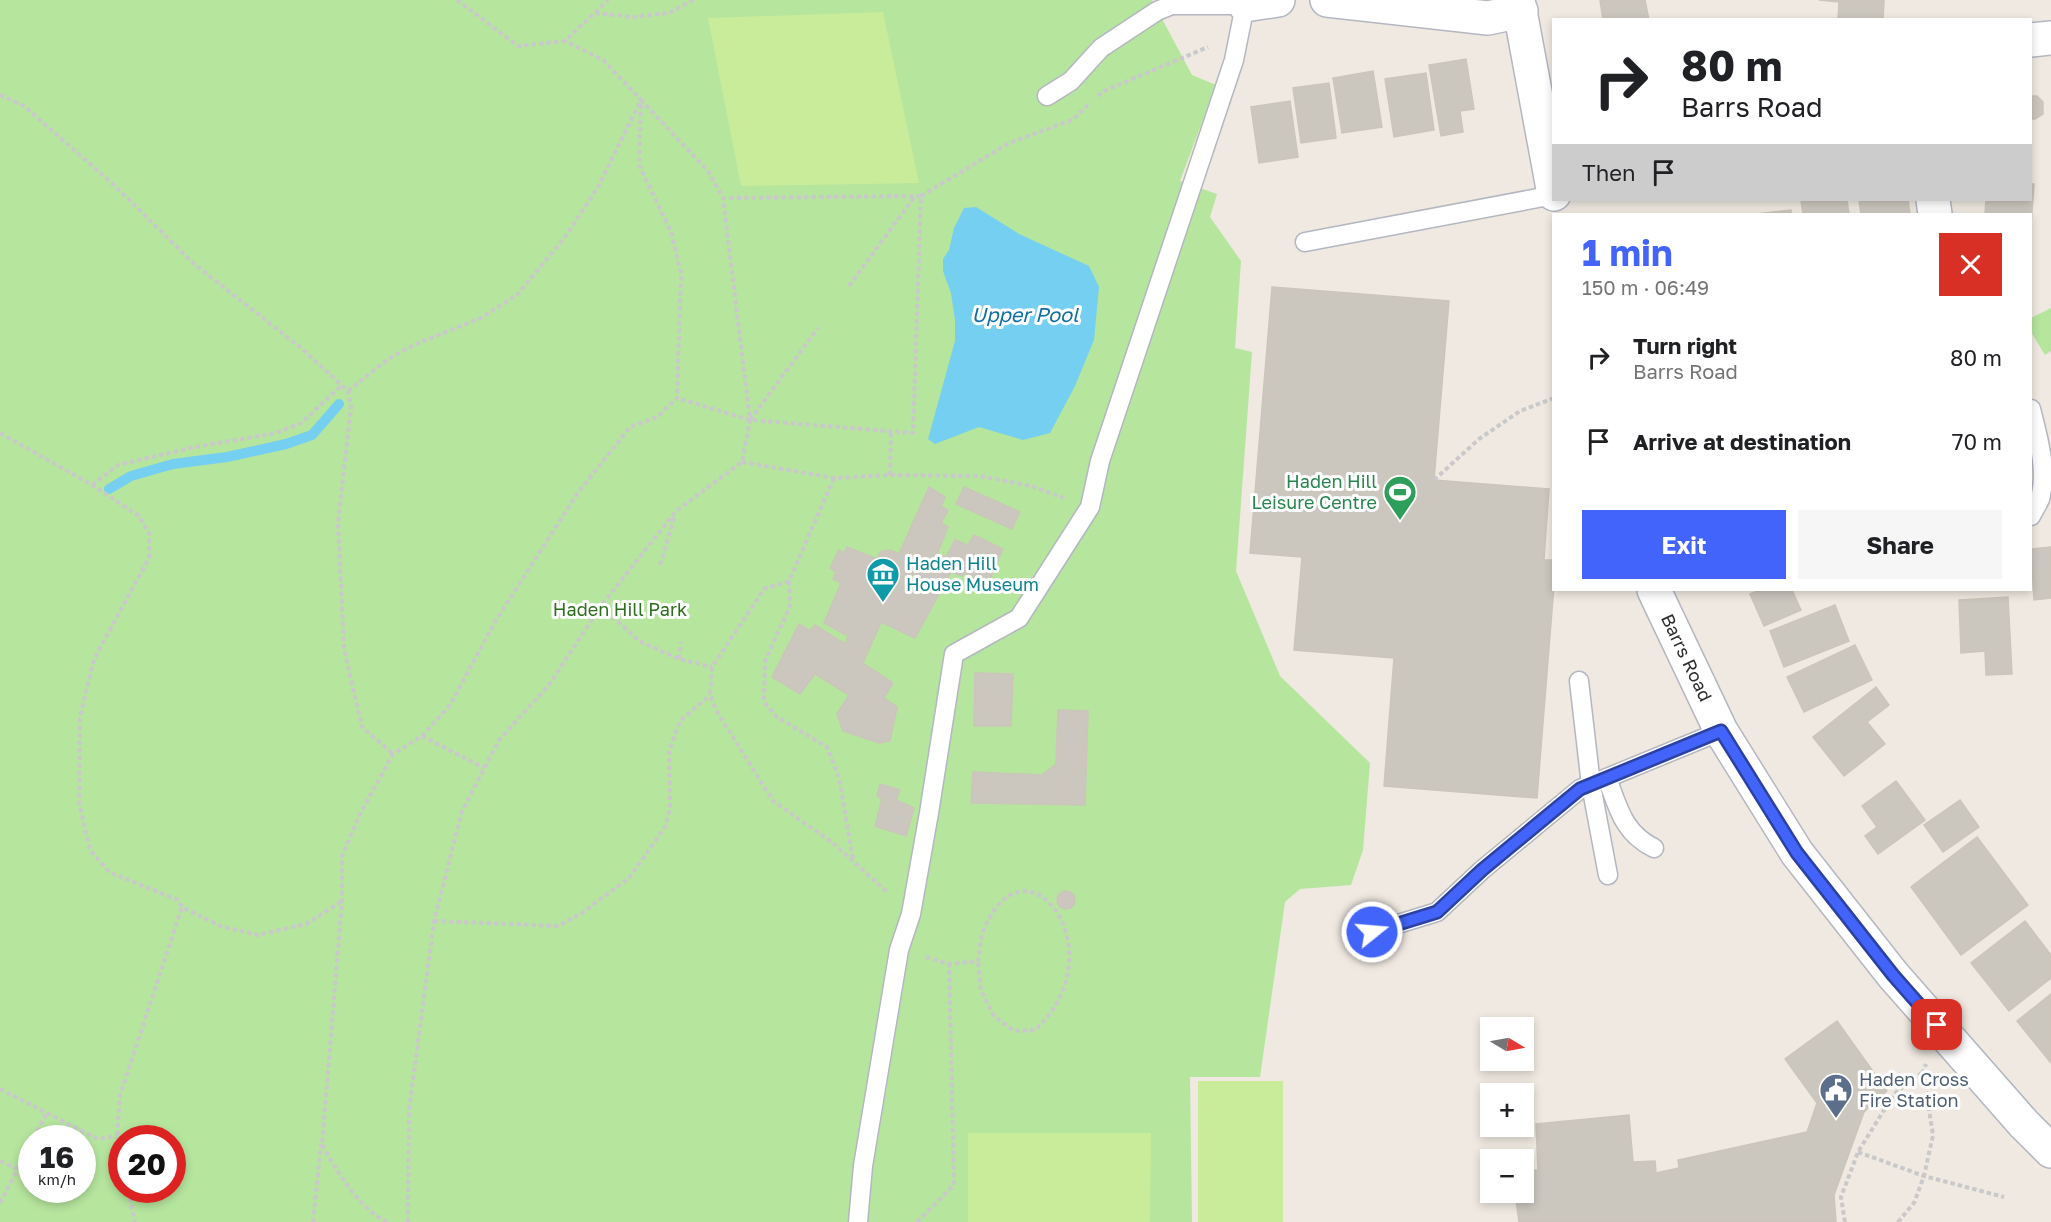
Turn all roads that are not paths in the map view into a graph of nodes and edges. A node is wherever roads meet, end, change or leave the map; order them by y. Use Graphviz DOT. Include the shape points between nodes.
graph roads {
  1 [pos="1278,0"];
  2 [pos="1327,0"];
  3 [pos="1239,2"];
  4 [pos="1520,5"];
  5 [pos="2051,38"];
  6 [pos="2032,40"];
  7 [pos="1047,96"];
  8 [pos="1552,183"];
  9 [pos="1552,194"];
  10 [pos="1305,242"];
  11 [pos="2032,413"];
  12 [pos="2032,514"];
  13 [pos="1654,591"];
  14 [pos="1579,681"];
  15 [pos="1721,731"];
  16 [pos="1599,781"];
  17 [pos="1654,848"];
  18 [pos="1608,875"];
  19 [pos="1372,932"];
  20 [pos="2051,1151"];
  21 [pos="858,1222"];
  1 -- 3 [label="street"];
  2 -- 4 [label="street" via="1488,18"];
  3 -- 7 [label="lane" via="1172,5 1157,11 1101,48 1071,81"];
  3 -- 21 [label="lane" via="1234,60 1100,461 1090,507 1019,618 954,654 929,813 910,914 899,950 863,1166"];
  4 -- 8 [label="street"];
  5 -- 6 [label="street"];
  9 -- 10 [label="lane"];
  11 -- 12 [label="lane" via="2042,450 2040,499"];
  13 -- 15 [label="street, Barrs Road"];
  14 -- 16 [label="lane"];
  15 -- 16 [label="lane"];
  15 -- 20 [label="street, Barrs Road" via="1797,853 1893,975"];
  16 -- 17 [label="lane" via="1639,840"];
  16 -- 18 [label="lane"];
  16 -- 19 [label="lane" via="1580,789 1437,912"];
}
